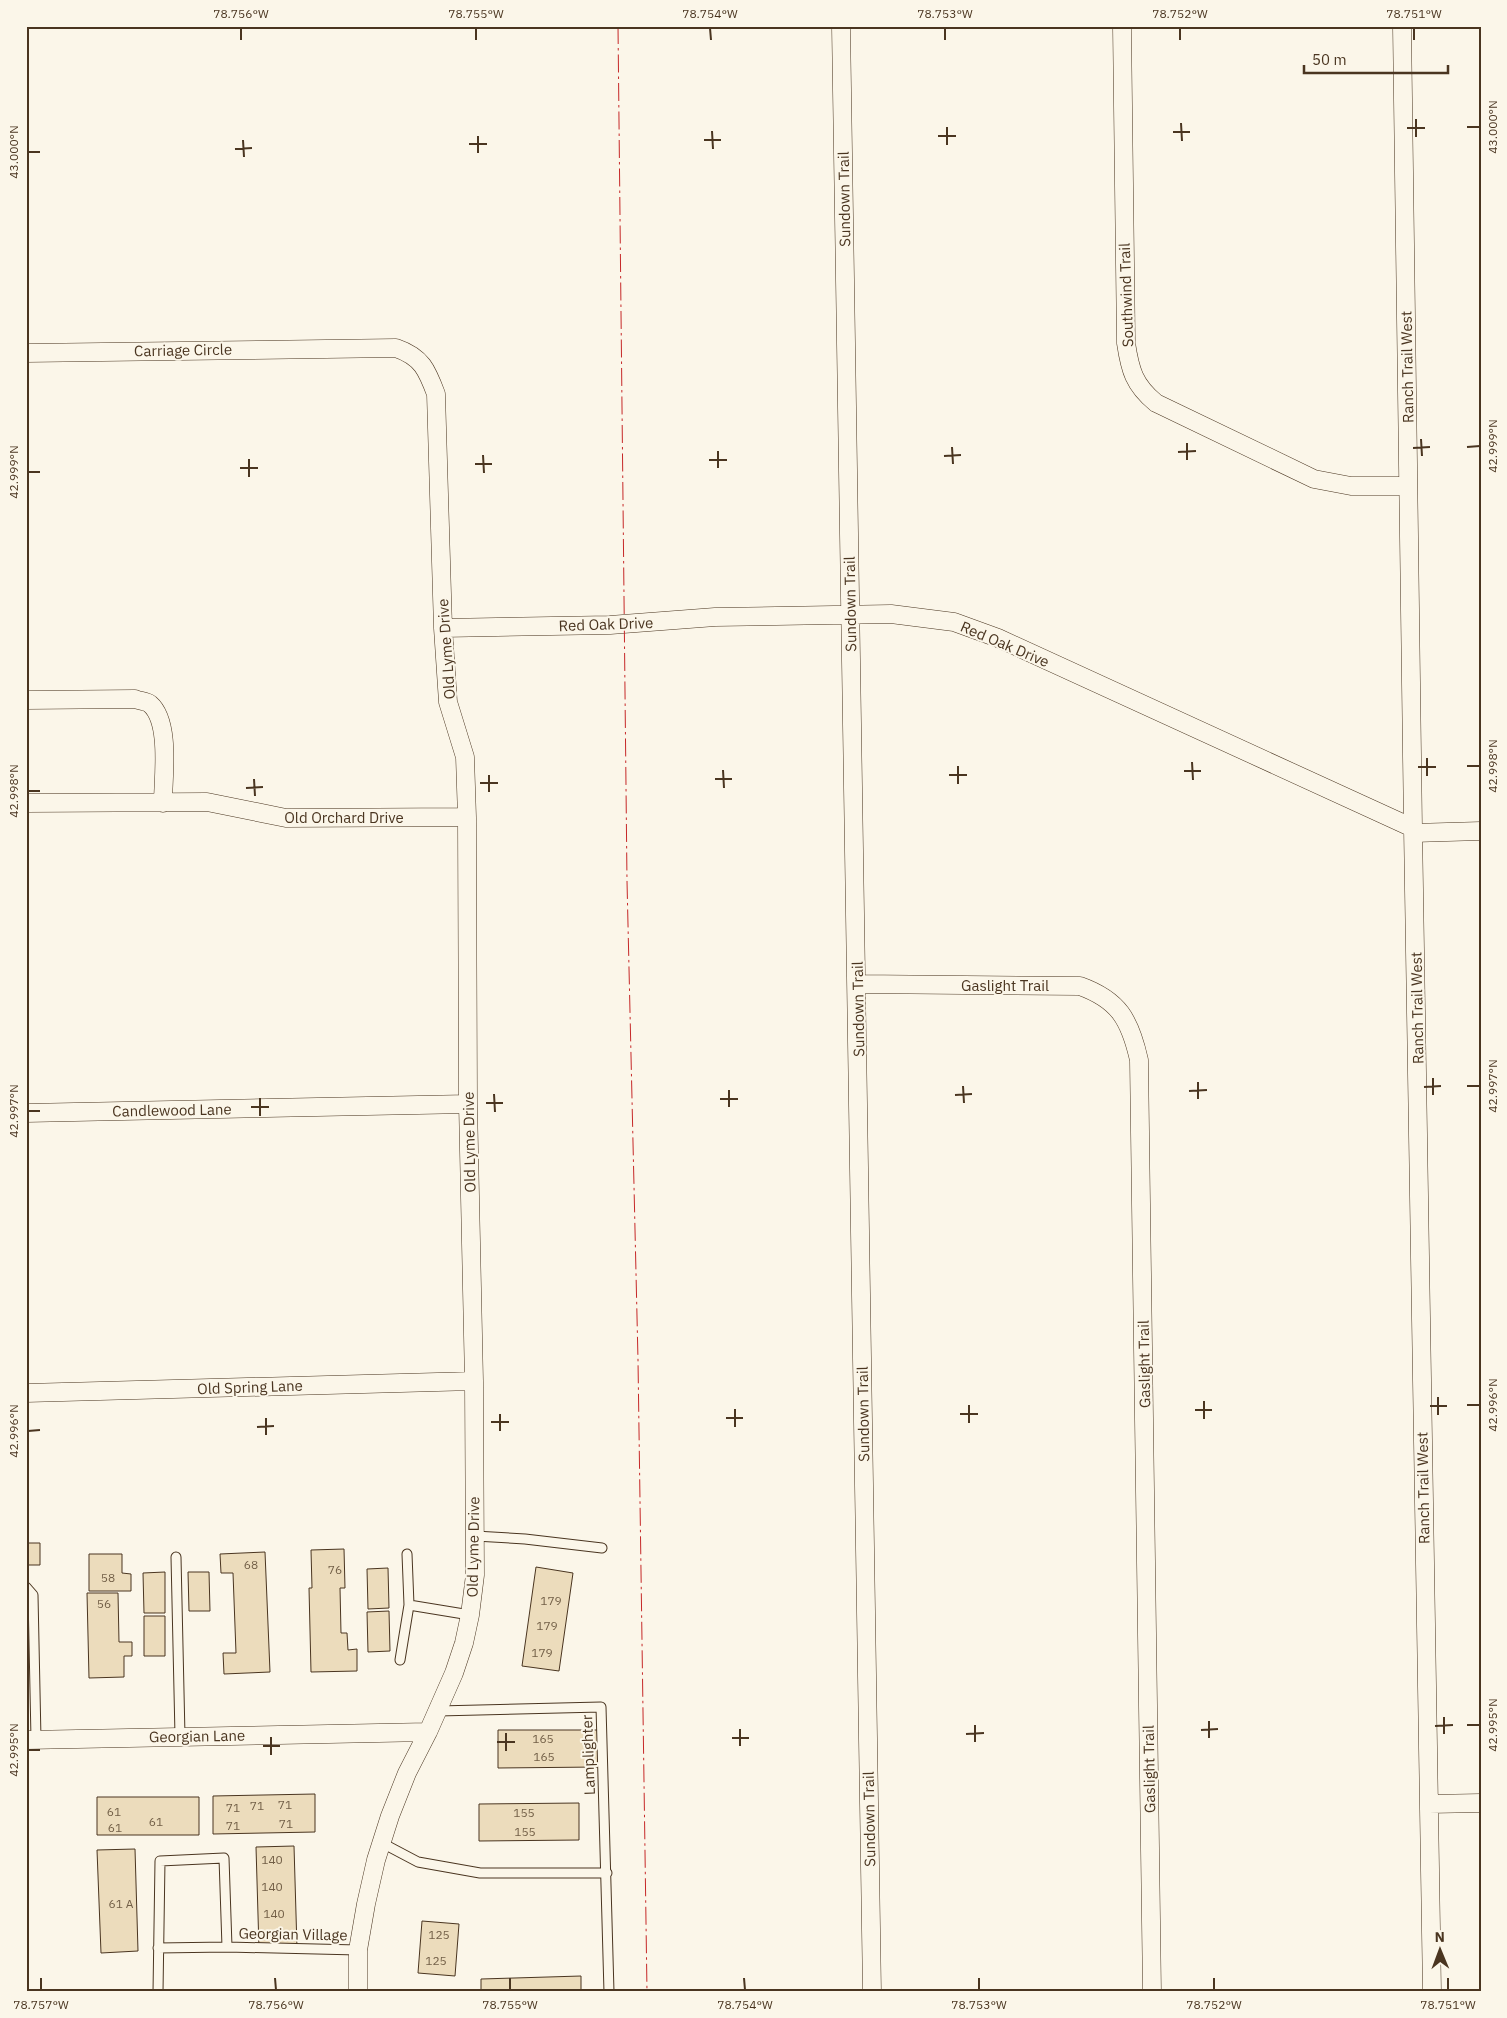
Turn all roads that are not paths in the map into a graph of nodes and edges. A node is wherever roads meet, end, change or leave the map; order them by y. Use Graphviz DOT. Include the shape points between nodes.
graph roads {
  1 [pos="841,26"];
  2 [pos="1122,26"];
  3 [pos="1402,26"];
  4 [pos="340,348"];
  5 [pos="26,353"];
  6 [pos="1408,486"];
  7 [pos="850,615"];
  8 [pos="443,628"];
  9 [pos="26,700"];
  10 [pos="26,803"];
  11 [pos="163,803"];
  12 [pos="467,817"];
  13 [pos="1413,831"];
  14 [pos="1481,831"];
  15 [pos="857,984"];
  16 [pos="468,1104"];
  17 [pos="26,1113"];
  18 [pos="474,1381"];
  19 [pos="26,1392"];
  20 [pos="475,1536"];
  21 [pos="602,1548"];
  22 [pos="407,1554"];
  23 [pos="176,1557"];
  24 [pos="26,1587"];
  25 [pos="409,1606"];
  26 [pos="470,1615"];
  27 [pos="400,1660"];
  28 [pos="438,1711"];
  29 [pos="428,1732"];
  30 [pos="180,1736"];
  31 [pos="31,1740"];
  32 [pos="1429,1804"];
  33 [pos="1481,1804"];
  34 [pos="382,1843"];
  35 [pos="607,1873"];
  36 [pos="227,1947"];
  37 [pos="158,1948"];
  38 [pos="358,1950"];
  39 [pos="158,1992"];
  40 [pos="358,1992"];
  41 [pos="609,1992"];
  42 [pos="872,1992"];
  43 [pos="1152,1992"];
  44 [pos="1432,1992"];
  1 -- 7 [label="street, Sundown Trail"];
  2 -- 6 [label="street, Southwind Trail" via="1126,343 1135,381 1156,403 1314,479 1351,486"];
  3 -- 6 [label="street, Ranch Trail West"];
  4 -- 5 [label="street, Carriage Circle"];
  4 -- 8 [label="street, Old Lyme Drive" via="396,348 408,352 420,361 436,394"];
  6 -- 13 [label="street, Ranch Trail West"];
  7 -- 8 [label="street, Red Oak Drive"];
  7 -- 13 [label="street, Red Oak Drive" via="924,617 954,622 998,638"];
  7 -- 15 [label="street, Sundown Trail"];
  8 -- 12 [label="street, Old Lyme Drive" via="448,702 465,757"];
  9 -- 11 [label="street" via="135,699 149,704 164,731"];
  10 -- 11 [label="street, Old Orchard Drive"];
  11 -- 12 [label="street, Old Orchard Drive" via="207,802 286,818"];
  12 -- 16 [label="street, Old Lyme Drive"];
  13 -- 14 [label="street, Red Oak Drive"];
  13 -- 32 [label="street, Ranch Trail West"];
  15 -- 42 [label="street, Sundown Trail"];
  15 -- 43 [label="street, Gaslight Trail" via="1080,986 1113,1004 1125,1019 1134,1039 1140,1060"];
  16 -- 17 [label="street, Candlewood Lane"];
  16 -- 18 [label="street, Old Lyme Drive"];
  18 -- 19 [label="street, Old Spring Lane"];
  18 -- 20 [label="street, Old Lyme Drive"];
  20 -- 21 [label="lane" via="526,1538"];
  20 -- 26 [label="street, Old Lyme Drive"];
  22 -- 25 [label="lane"];
  23 -- 30 [label="lane"];
  24 -- 31 [label="lane" via="33,1595"];
  25 -- 26 [label="lane"];
  25 -- 27 [label="lane"];
  26 -- 28 [label="street, Old Lyme Drive" via="464,1644"];
  28 -- 29 [label="street, Old Lyme Drive"];
  28 -- 35 [label="lane, Lamplighter" via="601,1707"];
  29 -- 30 [label="street, Georgian Lane"];
  29 -- 34 [label="street, Old Lyme Drive" via="407,1773"];
  30 -- 31 [label="street, Georgian Lane"];
  32 -- 33 [label="street"];
  32 -- 44 [label="street, Ranch Trail West"];
  34 -- 35 [label="lane" via="418,1862 480,1873"];
  34 -- 38 [label="street, Old Lyme Drive"];
  35 -- 41 [label="lane, Lamplighter"];
  36 -- 37 [label="lane, Georgian Village"];
  36 -- 37 [label="lane, Georgian Village" via="224,1858 160,1861"];
  36 -- 38 [label="lane, Georgian Village"];
  37 -- 39 [label="lane, Georgian Village"];
  38 -- 40 [label="street, Old Lyme Drive"];
}
